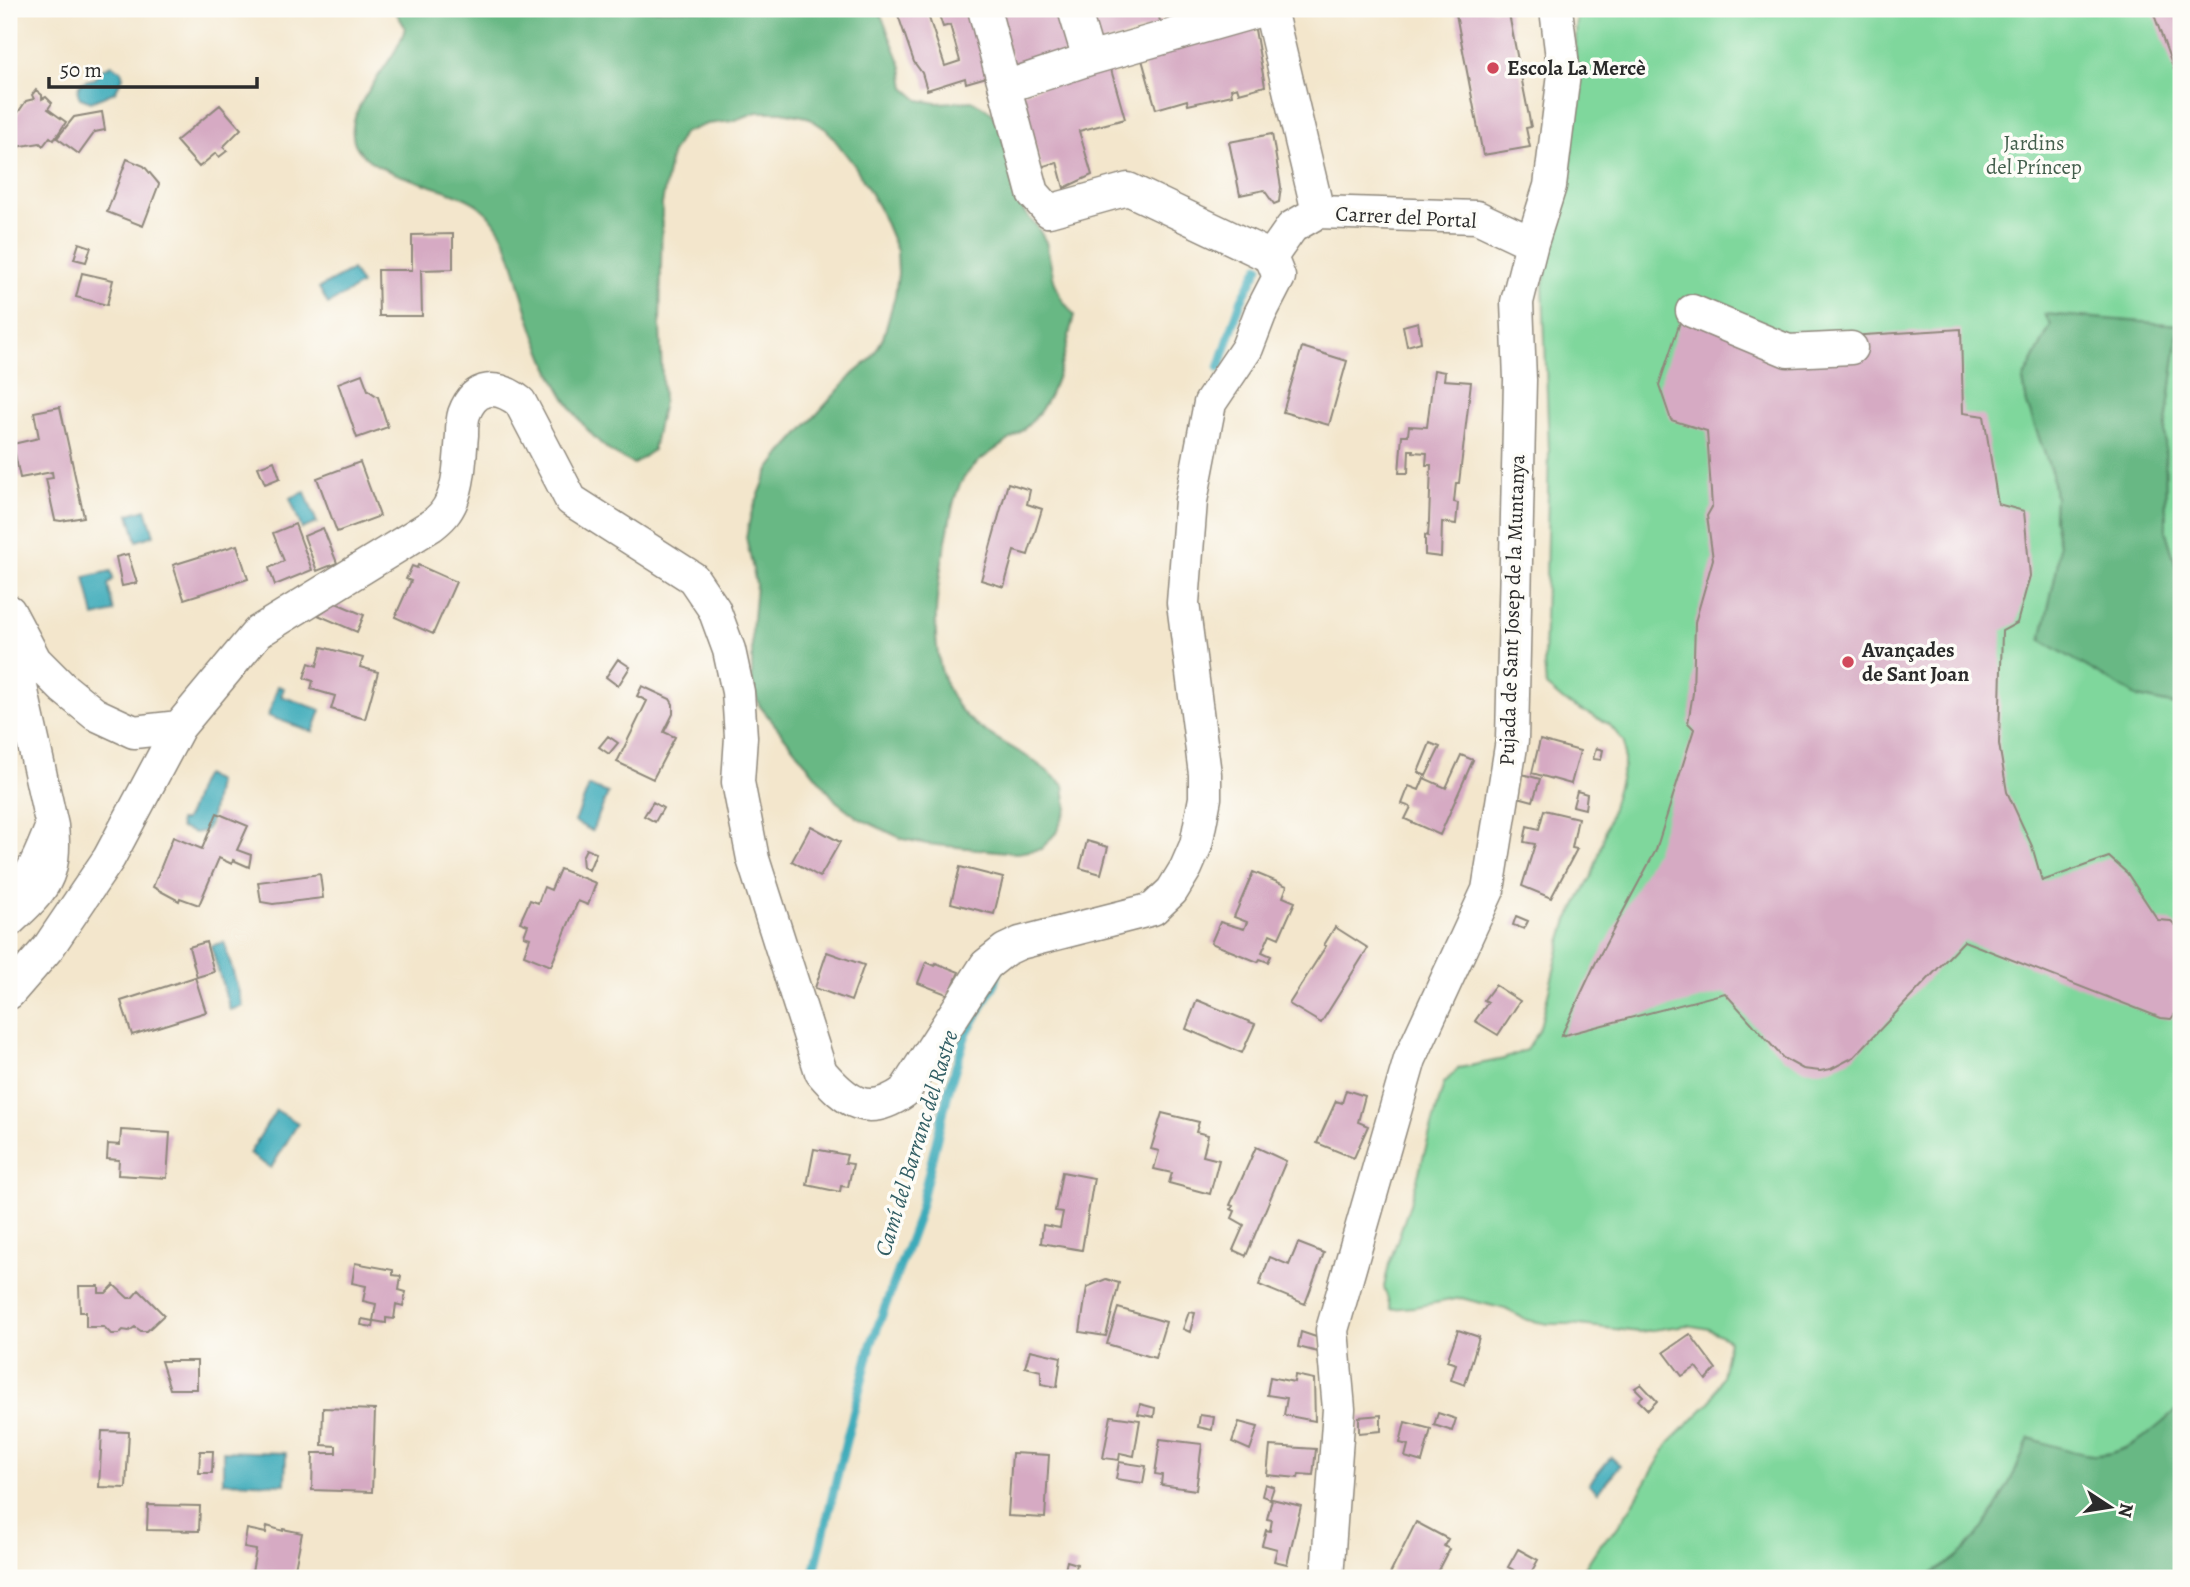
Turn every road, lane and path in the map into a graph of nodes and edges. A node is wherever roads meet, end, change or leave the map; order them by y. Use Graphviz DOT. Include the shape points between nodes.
graph roads {
  1 [pos="984,9"];
  2 [pos="1074,9"];
  3 [pos="1265,9"];
  4 [pos="1270,9"];
  5 [pos="1556,9"];
  6 [pos="1173,21"];
  7 [pos="1088,59"];
  8 [pos="1005,87"];
  9 [pos="1318,212"];
  10 [pos="1532,243"];
  11 [pos="1271,257"];
  12 [pos="1692,311"];
  13 [pos="1851,348"];
  14 [pos="9,611"];
  15 [pos="9,630"];
  16 [pos="179,727"];
  17 [pos="52,826"];
  18 [pos="9,898"];
  19 [pos="9,921"];
  20 [pos="48,948"];
  21 [pos="9,965"];
  22 [pos="9,993"];
  23 [pos="1327,1578"];
  1 -- 8 [label="street"];
  2 -- 7 [label="street"];
  3 -- 6 [label="street"];
  4 -- 9 [label="street"];
  5 -- 10 [label="street, Pujada de Sant Josep de la Muntanya" via="1564,74 1550,186"];
  6 -- 7 [label="street"];
  7 -- 8 [label="street"];
  8 -- 11 [label="street" via="1033,193 1049,211 1128,189"];
  9 -- 10 [label="street, Carrer del Portal" via="1477,217"];
  9 -- 11 [label="street" via="1292,227"];
  10 -- 23 [label="street, Pujada de Sant Josep de la Muntanya" via="1517,302 1520,380 1512,740 1488,890 1410,1059 1332,1330 1339,1409"];
  11 -- 16 [label="street" via="1279,277 1247,348 1210,402 1191,501 1183,603 1205,774 1202,821 1186,869 1153,909 1020,943 995,957 904,1092 887,1103 868,1105 850,1100 821,1072 753,859 738,782 738,692 714,609 693,578 571,500 520,402 506,392 488,389 474,397 463,415 458,471 445,514 258,632"];
  12 -- 13 [label="street" via="1788,351"];
  14 -- 16 [label="street" via="35,660 95,714 134,732"];
  15 -- 17 [label="street"];
  16 -- 20 [label="street" via="109,858"];
  17 -- 18 [label="street" via="32,874"];
  17 -- 19 [label="street" via="51,870"];
  20 -- 21 [label="street"];
  20 -- 22 [label="street"];
}
